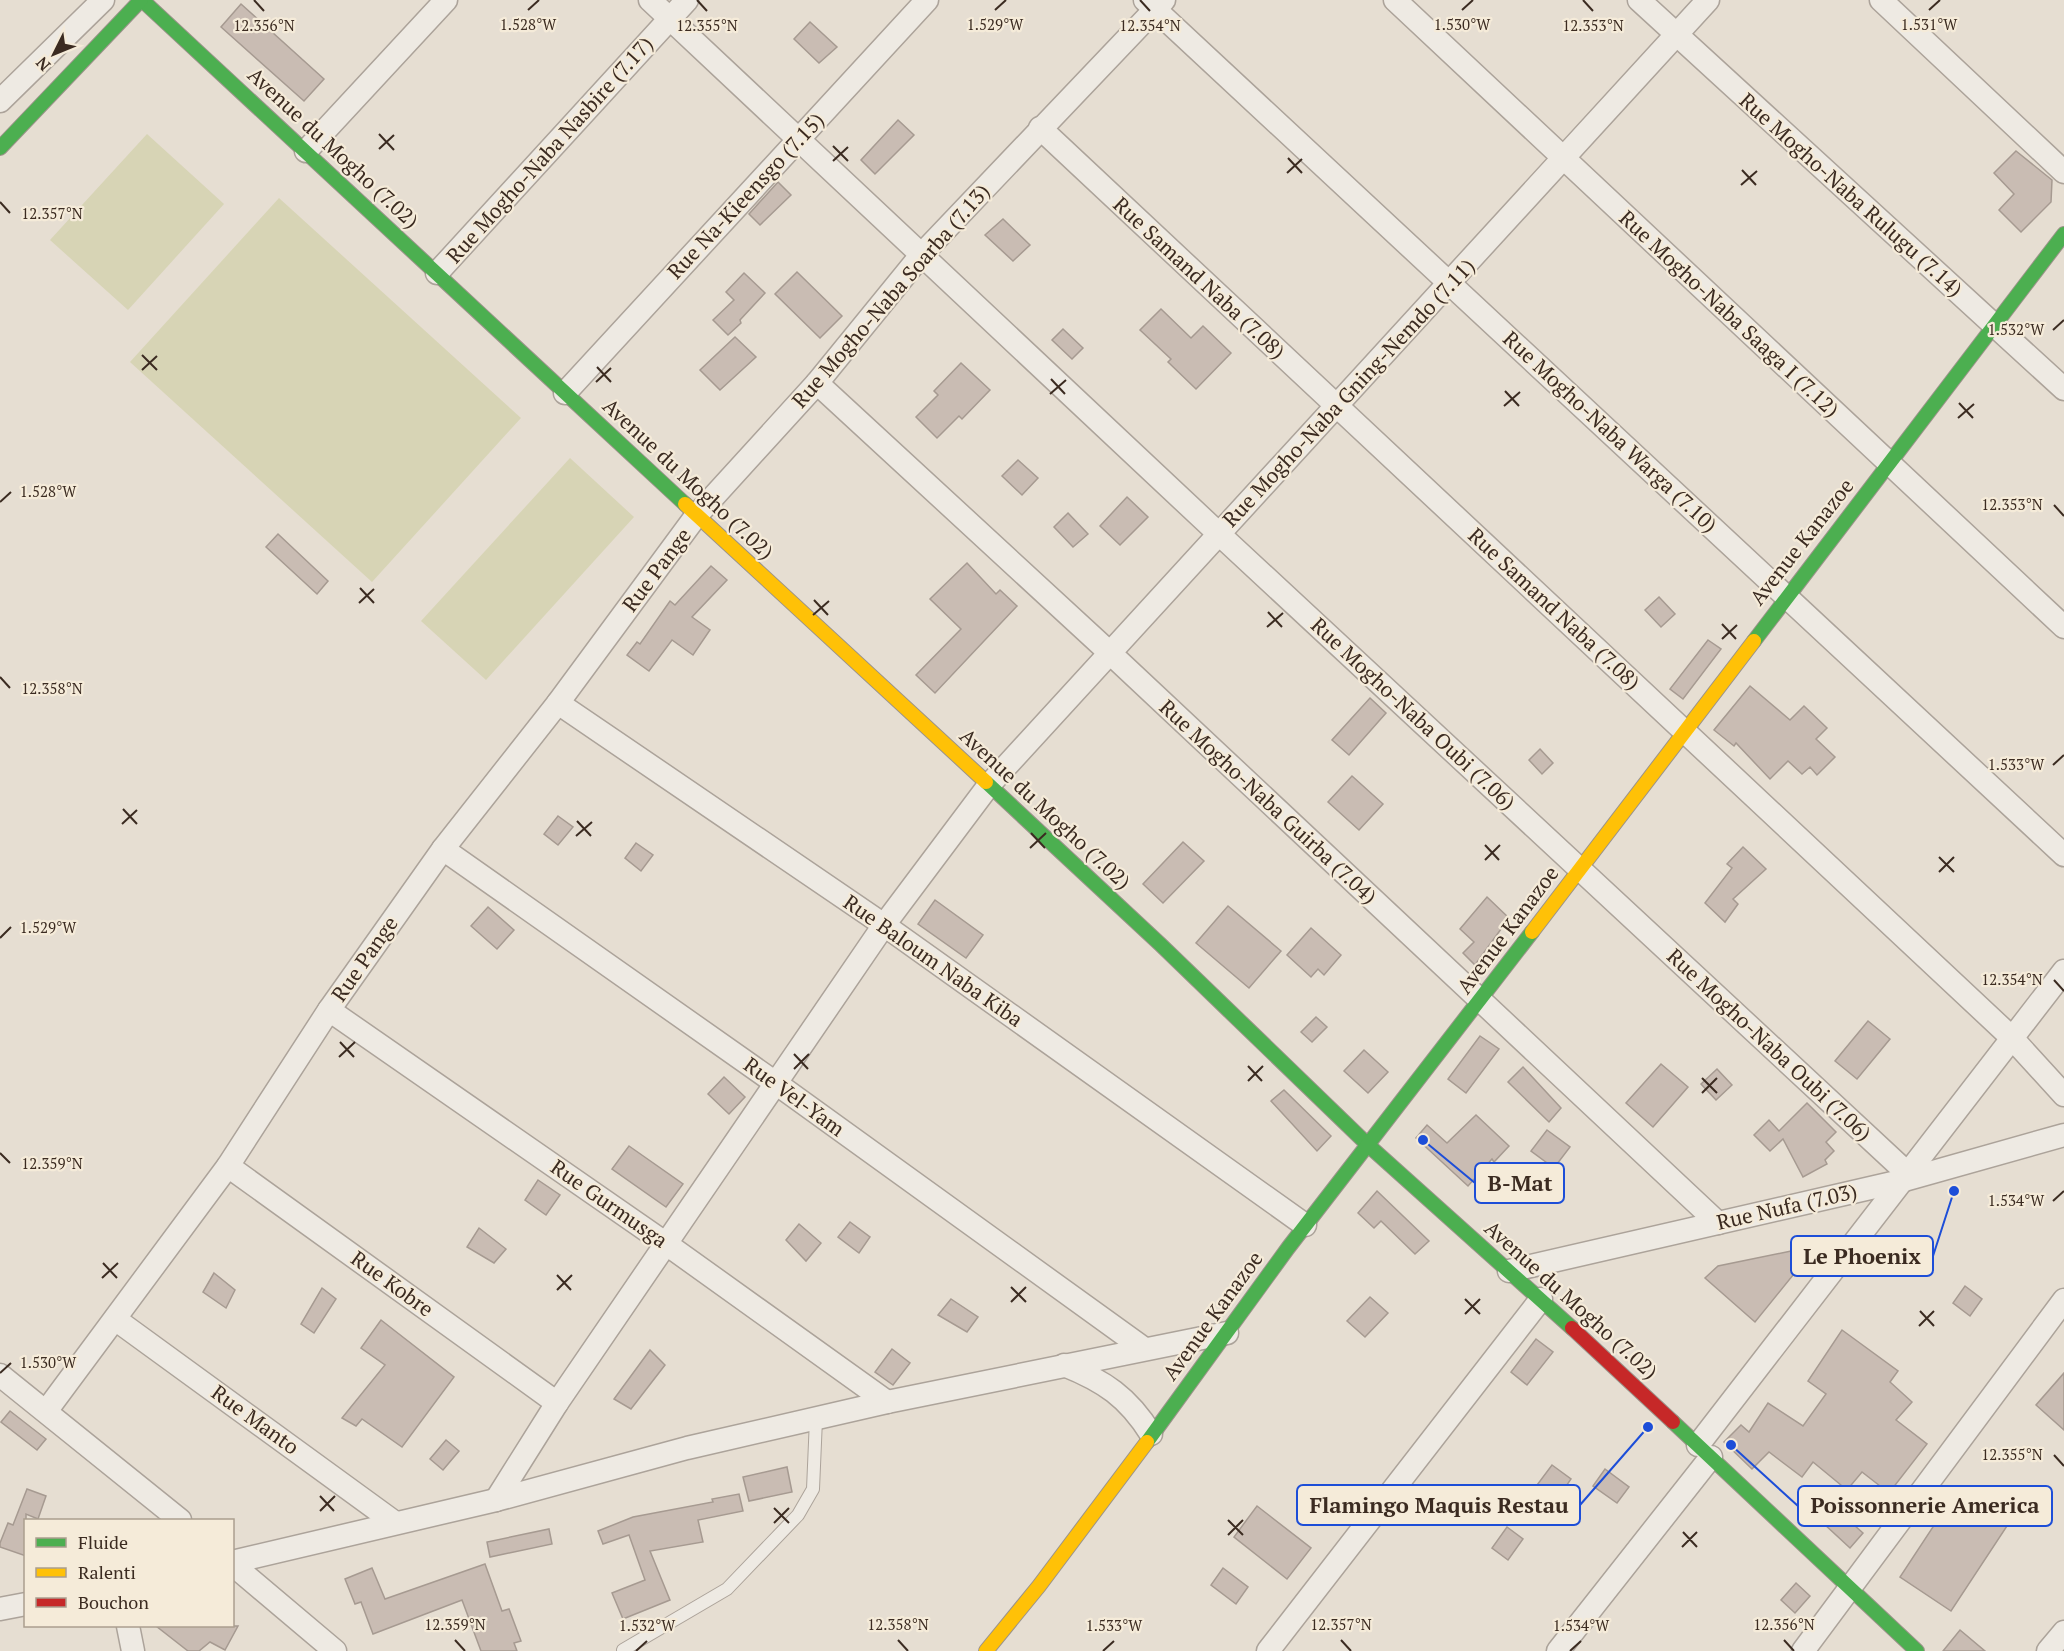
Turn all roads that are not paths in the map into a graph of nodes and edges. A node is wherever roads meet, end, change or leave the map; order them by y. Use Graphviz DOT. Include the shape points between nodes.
graph roads {
  1 [pos="103,0"];
  2 [pos="141,0"];
  3 [pos="446,0"];
  4 [pos="650,0"];
  5 [pos="687,0"];
  6 [pos="927,0"];
  7 [pos="1395,0"];
  8 [pos="1639,0"];
  9 [pos="1708,0"];
  10 [pos="1881,0"];
  11 [pos="1155,3"];
  12 [pos="670,19"];
  13 [pos="1675,34"];
  14 [pos="0,101"];
  15 [pos="1040,128"];
  16 [pos="799,139"];
  17 [pos="0,148"];
  18 [pos="306,151"];
  19 [pos="1561,157"];
  20 [pos="2064,172"];
  21 [pos="2064,234"];
  22 [pos="922,254"];
  23 [pos="437,273"];
  24 [pos="1450,284"];
  25 [pos="1995,326"];
  26 [pos="817,383"];
  27 [pos="2064,389"];
  28 [pos="565,393"];
  29 [pos="1336,408"];
  30 [pos="1890,463"];
  31 [pos="696,516"];
  32 [pos="1220,534"];
  33 [pos="1786,596"];
  34 [pos="2064,627"];
  35 [pos="1110,653"];
  36 [pos="558,703"];
  37 [pos="1685,731"];
  38 [pos="989,785"];
  39 [pos="443,849"];
  40 [pos="2064,855"];
  41 [pos="1580,870"];
  42 [pos="884,925"];
  43 [pos="2064,971"];
  44 [pos="1479,1002"];
  45 [pos="329,1010"];
  46 [pos="2012,1037"];
  47 [pos="777,1084"];
  48 [pos="2064,1095"];
  49 [pos="2064,1135"];
  50 [pos="1368,1145"];
  51 [pos="228,1166"];
  52 [pos="1904,1177"];
  53 [pos="1718,1222"];
  54 [pos="1305,1225"];
  55 [pos="665,1243"];
  56 [pos="1509,1271"];
  57 [pos="1541,1299"];
  58 [pos="2064,1300"];
  59 [pos="116,1319"];
  60 [pos="1227,1334"];
  61 [pos="1143,1348"];
  62 [pos="1064,1365"];
  63 [pos="0,1375"];
  64 [pos="887,1402"];
  65 [pos="557,1403"];
  66 [pos="47,1410"];
  67 [pos="816,1419"];
  68 [pos="1151,1434"];
  69 [pos="1705,1451"];
  70 [pos="496,1500"];
  71 [pos="178,1519"];
  72 [pos="394,1522"];
  73 [pos="234,1562"];
  74 [pos="234,1565"];
  75 [pos="1851,1589"];
  76 [pos="24,1604"];
  77 [pos="0,1609"];
  78 [pos="128,1627"];
  79 [pos="2064,1632"];
  80 [pos="623,1650"];
  81 [pos="133,1651"];
  82 [pos="335,1651"];
  83 [pos="986,1651"];
  84 [pos="1268,1651"];
  85 [pos="1558,1651"];
  86 [pos="1803,1651"];
  87 [pos="1917,1651"];
  88 [pos="2048,1651"];
  1 -- 14 [label="street"];
  2 -- 17 [label="main road"];
  2 -- 18 [label="main road, Avenue du Mogho (7.02)"];
  3 -- 18 [label="street"];
  4 -- 12 [label="street, Rue Mogho-Naba Oubi (7.06)"];
  5 -- 12 [label="street, Rue Mogho-Naba Nasbire (7.17)"];
  6 -- 16 [label="street, Rue Na-Kieensgo (7.15)"];
  7 -- 19 [label="street, Rue Mogho-Naba Saaga I (7.12)"];
  8 -- 13 [label="street, Rue Mogho-Naba Rulugu (7.14)"];
  9 -- 13 [label="street, Rue Mogho-Naba Gning-Nemdo (7.11)"];
  10 -- 20 [label="street"];
  11 -- 15 [label="street, Rue Mogho-Naba Soarba (7.13)"];
  11 -- 24 [label="street, Rue Mogho-Naba Warga (7.10)"];
  12 -- 16 [label="street, Rue Mogho-Naba Oubi (7.06)"];
  12 -- 23 [label="street, Rue Mogho-Naba Nasbire (7.17)"];
  13 -- 19 [label="street, Rue Mogho-Naba Gning-Nemdo (7.11)"];
  13 -- 25 [label="street, Rue Mogho-Naba Rulugu (7.14)"];
  15 -- 22 [label="street, Rue Mogho-Naba Soarba (7.13)"];
  15 -- 29 [label="street, Rue Samand Naba (7.08)"];
  16 -- 22 [label="street, Rue Mogho-Naba Oubi (7.06)"];
  16 -- 28 [label="street, Rue Na-Kieensgo (7.15)"];
  18 -- 23 [label="main road, Avenue du Mogho (7.02)"];
  19 -- 24 [label="street, Rue Mogho-Naba Gning-Nemdo (7.11)"];
  19 -- 30 [label="street, Rue Mogho-Naba Saaga I (7.12)"];
  21 -- 25 [label="main road, Avenue Kanazoe"];
  22 -- 26 [label="street, Rue Mogho-Naba Soarba (7.13)"];
  22 -- 32 [label="street, Rue Mogho-Naba Oubi (7.06)"];
  23 -- 28 [label="main road, Avenue du Mogho (7.02)"];
  24 -- 29 [label="street, Rue Mogho-Naba Gning-Nemdo (7.11)"];
  24 -- 33 [label="street, Rue Mogho-Naba Warga (7.10)"];
  25 -- 27 [label="street, Rue Mogho-Naba Rulugu (7.14)"];
  25 -- 30 [label="main road, Avenue Kanazoe"];
  26 -- 31 [label="street, Rue Mogho-Naba Soarba (7.13)"];
  26 -- 35 [label="street, Rue Mogho-Naba Guirba (7.04)"];
  28 -- 31 [label="main road, Avenue du Mogho (7.02)"];
  29 -- 32 [label="street, Rue Mogho-Naba Gning-Nemdo (7.11)"];
  29 -- 37 [label="street, Rue Samand Naba (7.08)"];
  30 -- 33 [label="main road, Avenue Kanazoe"];
  30 -- 34 [label="street, Rue Mogho-Naba Saaga I (7.12)"];
  31 -- 36 [label="street, Rue Pange"];
  31 -- 38 [label="main road, Avenue du Mogho (7.02)"];
  32 -- 35 [label="street, Rue Mogho-Naba Gning-Nemdo (7.11)"];
  32 -- 41 [label="street, Rue Mogho-Naba Oubi (7.06)"];
  33 -- 37 [label="main road, Avenue Kanazoe"];
  33 -- 40 [label="street, Rue Mogho-Naba Warga (7.10)"];
  35 -- 38 [label="street, Rue Mogho-Naba Gning-Nemdo (7.11)"];
  35 -- 44 [label="street, Rue Mogho-Naba Guirba (7.04)"];
  36 -- 39 [label="street, Rue Pange"];
  36 -- 42 [label="street, Rue Baloum Naba Kiba"];
  37 -- 41 [label="main road, Avenue Kanazoe"];
  37 -- 46 [label="street, Rue Samand Naba (7.08)"];
  38 -- 42 [label="street, Rue Mogho-Naba Gning-Nemdo (7.11)"];
  38 -- 50 [label="main road, Avenue du Mogho (7.02)"];
  39 -- 45 [label="street, Rue Pange"];
  39 -- 47 [label="street, Rue Vel-Yam"];
  41 -- 44 [label="main road, Avenue Kanazoe"];
  41 -- 52 [label="street, Rue Mogho-Naba Oubi (7.06)"];
  42 -- 47 [label="street, Rue Mogho-Naba Gning-Nemdo (7.11)"];
  42 -- 54 [label="street, Rue Baloum Naba Kiba"];
  43 -- 46 [label="street"];
  44 -- 50 [label="main road, Avenue Kanazoe"];
  44 -- 53 [label="street, Rue Mogho-Naba Guirba (7.04)"];
  45 -- 51 [label="street, Rue Pange"];
  45 -- 55 [label="street, Rue Gurmusga"];
  46 -- 48 [label="street, Rue Samand Naba (7.08)"];
  46 -- 52 [label="street"];
  47 -- 55 [label="street, Rue Mogho-Naba Gning-Nemdo (7.11)"];
  47 -- 61 [label="street, Rue Vel-Yam"];
  49 -- 52 [label="street, Rue Nufa (7.03)"];
  50 -- 54 [label="main road, Avenue Kanazoe"];
  50 -- 56 [label="main road, Avenue du Mogho (7.02)"];
  51 -- 59 [label="street, Rue Pange"];
  51 -- 65 [label="street, Rue Kobre"];
  52 -- 53 [label="street, Rue Nufa (7.03)"];
  52 -- 69 [label="street"];
  53 -- 56 [label="street, Rue Nufa (7.03)"];
  54 -- 60 [label="main road, Avenue Kanazoe"];
  55 -- 64 [label="street, Rue Gurmusga"];
  55 -- 65 [label="street, Rue Mogho-Naba Gning-Nemdo (7.11)"];
  56 -- 57 [label="main road, Avenue du Mogho (7.02)"];
  57 -- 69 [label="main road, Avenue du Mogho (7.02)"];
  57 -- 84 [label="street"];
  58 -- 75 [label="street"];
  59 -- 66 [label="street, Rue Pange"];
  59 -- 72 [label="street, Rue Manto"];
  60 -- 61 [label="street"];
  60 -- 68 [label="main road, Avenue Kanazoe"];
  61 -- 62 [label="street"];
  62 -- 64 [label="street"];
  62 -- 68 [label="street" via="1097,1378 1123,1398"];
  63 -- 66 [label="street"];
  64 -- 67 [label="street"];
  65 -- 70 [label="street, Rue Mogho-Naba Gning-Nemdo (7.11)"];
  66 -- 71 [label="street"];
  67 -- 70 [label="street" via="687,1448"];
  67 -- 80 [label="lane" via="813,1489 798,1515 727,1589"];
  68 -- 83 [label="main road, Avenue Kanazoe" via="1050,1576"];
  69 -- 75 [label="main road, Avenue du Mogho (7.02)"];
  69 -- 85 [label="street"];
  70 -- 72 [label="street"];
  72 -- 73 [label="street"];
  74 -- 82 [label="street"];
  75 -- 86 [label="street"];
  75 -- 87 [label="main road, Avenue du Mogho (7.02)"];
  76 -- 77 [label="street"];
  78 -- 81 [label="street"];
  79 -- 88 [label="street"];
}
